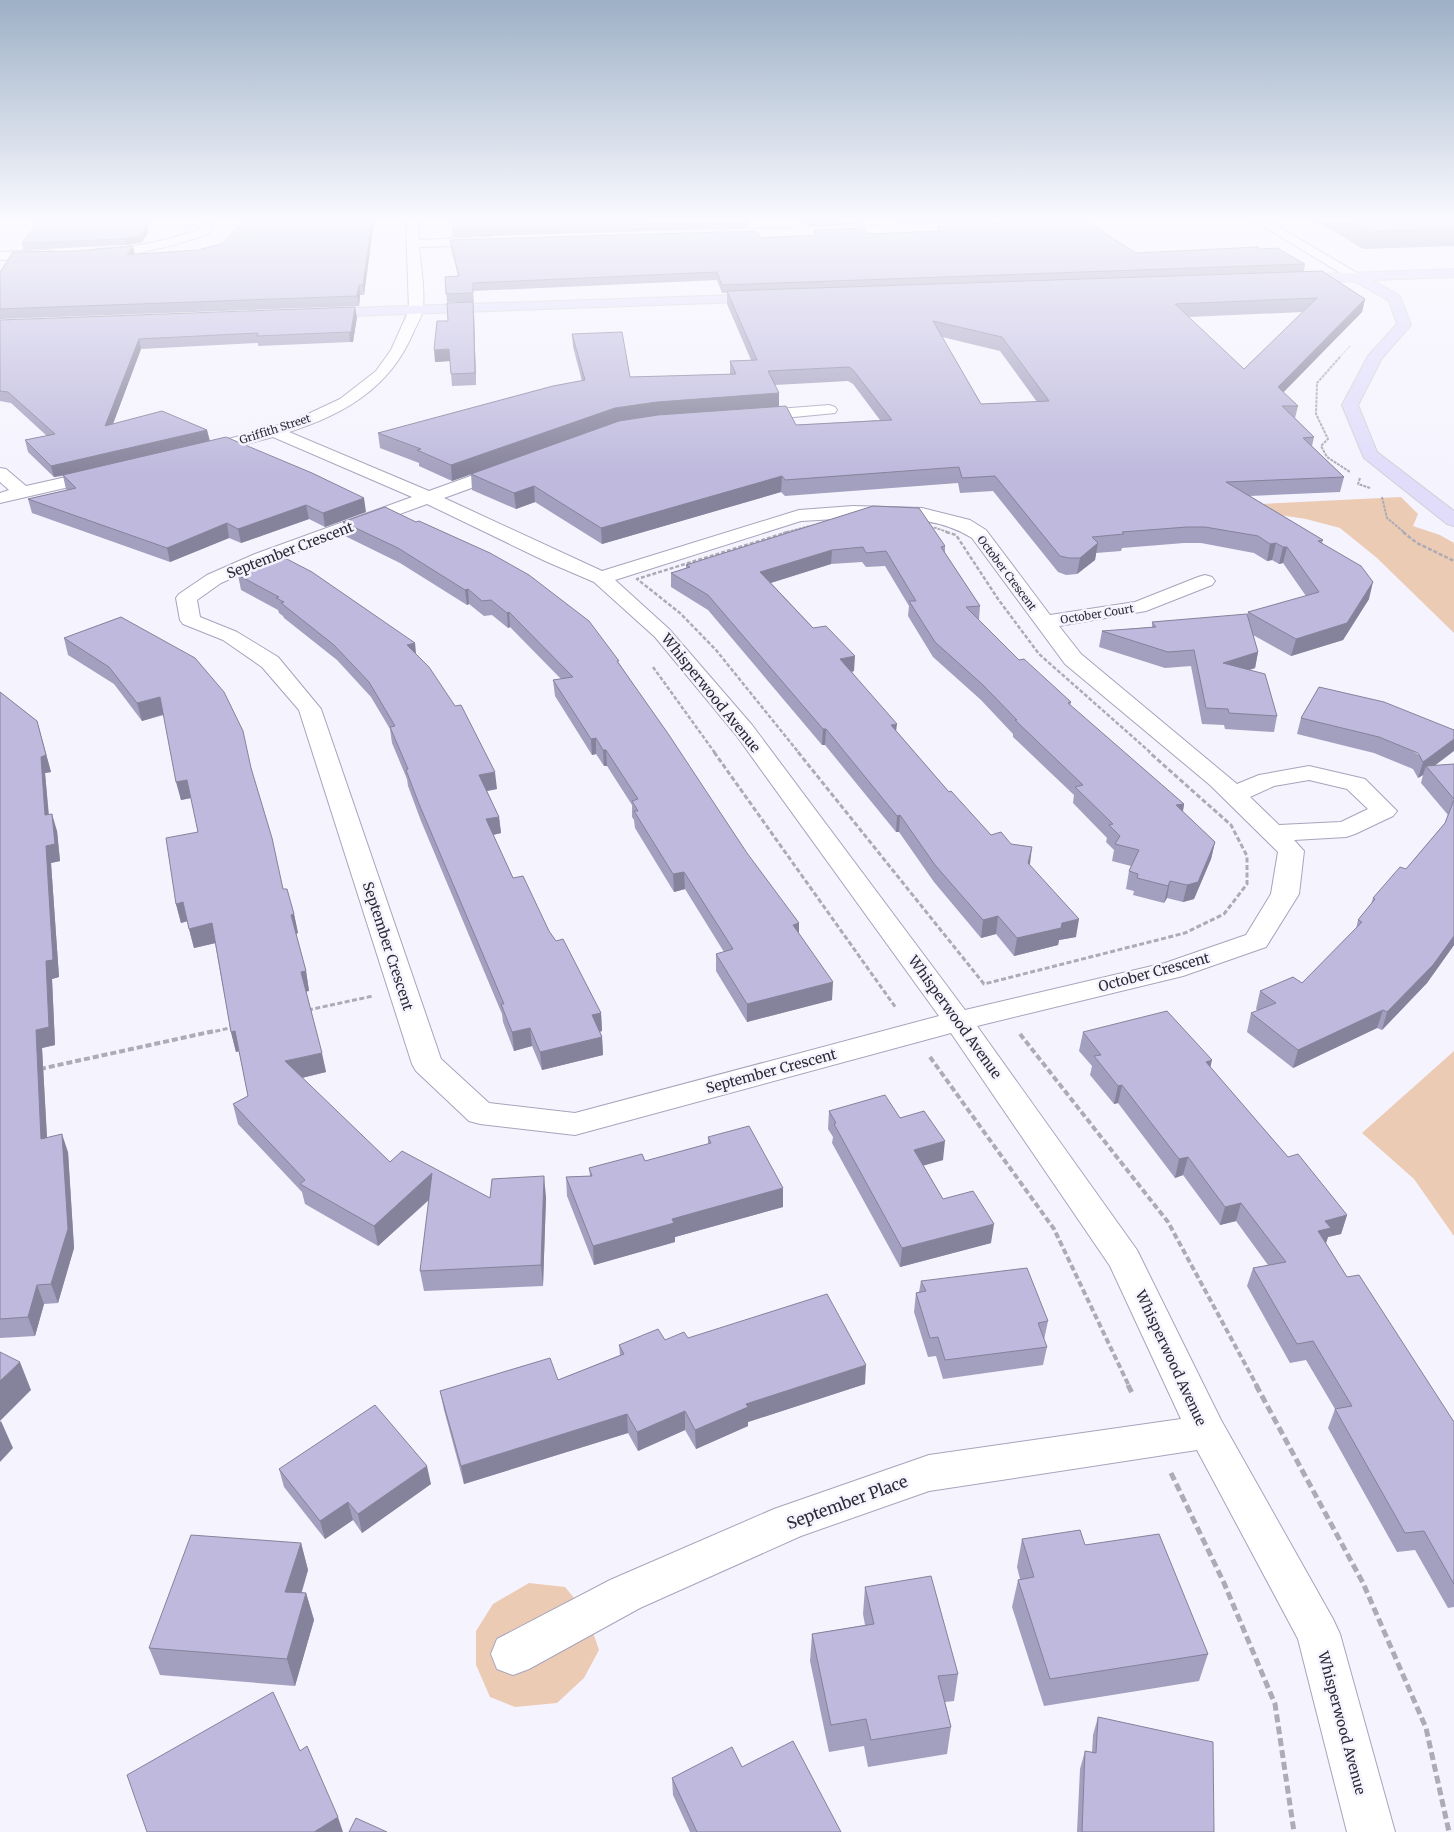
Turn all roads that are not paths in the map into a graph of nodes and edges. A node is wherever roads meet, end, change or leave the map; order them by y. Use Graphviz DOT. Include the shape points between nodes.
graph roads {
  1 [pos="416,305"];
  2 [pos="553,305"];
  3 [pos="1397,305"];
  4 [pos="416,310"];
  5 [pos="308,314"];
  6 [pos="829,410"];
  7 [pos="741,417"];
  8 [pos="274,432"];
  9 [pos="187,454"];
  10 [pos="520,464"];
  11 [pos="119,470"];
  12 [pos="0,473"];
  13 [pos="23,493"];
  14 [pos="0,498"];
  15 [pos="429,498"];
  16 [pos="1454,520"];
  17 [pos="601,578"];
  18 [pos="1205,582"];
  19 [pos="1044,622"];
  20 [pos="1234,794"];
  21 [pos="1273,833"];
  22 [pos="958,1021"];
  23 [pos="1207,1432"];
  24 [pos="513,1654"];
  25 [pos="1371,1832"];
  1 -- 4 [label="street"];
  2 -- 4 [label="main road"];
  3 -- 16 [label="main road" via="1404,325 1375,356 1350,405 1370,454"];
  4 -- 5 [label="main road"];
  4 -- 8 [label="street, Griffith Street" via="398,351 381,374 346,402"];
  6 -- 7 [label="street"];
  8 -- 9 [label="street, Griffith Street"];
  8 -- 15 [label="street, Whisperwood Avenue"];
  10 -- 15 [label="street"];
  11 -- 13 [label="street"];
  12 -- 13 [label="street"];
  13 -- 14 [label="street"];
  15 -- 17 [label="street, Whisperwood Avenue"];
  15 -- 22 [label="street, September Crescent" via="262,558 214,580 186,598 190,620 230,636 270,662 310,709 427,1064 480,1113 575,1124"];
  17 -- 19 [label="street, October Crescent" via="799,516 853,512 922,514 963,524 979,534"];
  17 -- 22 [label="street, Whisperwood Avenue" via="662,633 744,730"];
  18 -- 19 [label="street, October Court" via="1139,608"];
  19 -- 20 [label="street, October Crescent" via="1073,658"];
  20 -- 21 [label="street, October Crescent"];
  20 -- 21 [label="street" via="1268,780 1309,774 1356,784 1384,811 1346,829"];
  21 -- 22 [label="street, October Crescent" via="1291,851 1285,894 1256,941 1173,970"];
  22 -- 23 [label="street, Whisperwood Avenue" via="1125,1260"];
  23 -- 24 [label="street, September Place" via="928,1473 789,1522 625,1594"];
  23 -- 25 [label="street, Whisperwood Avenue" via="1318,1634"];
}
